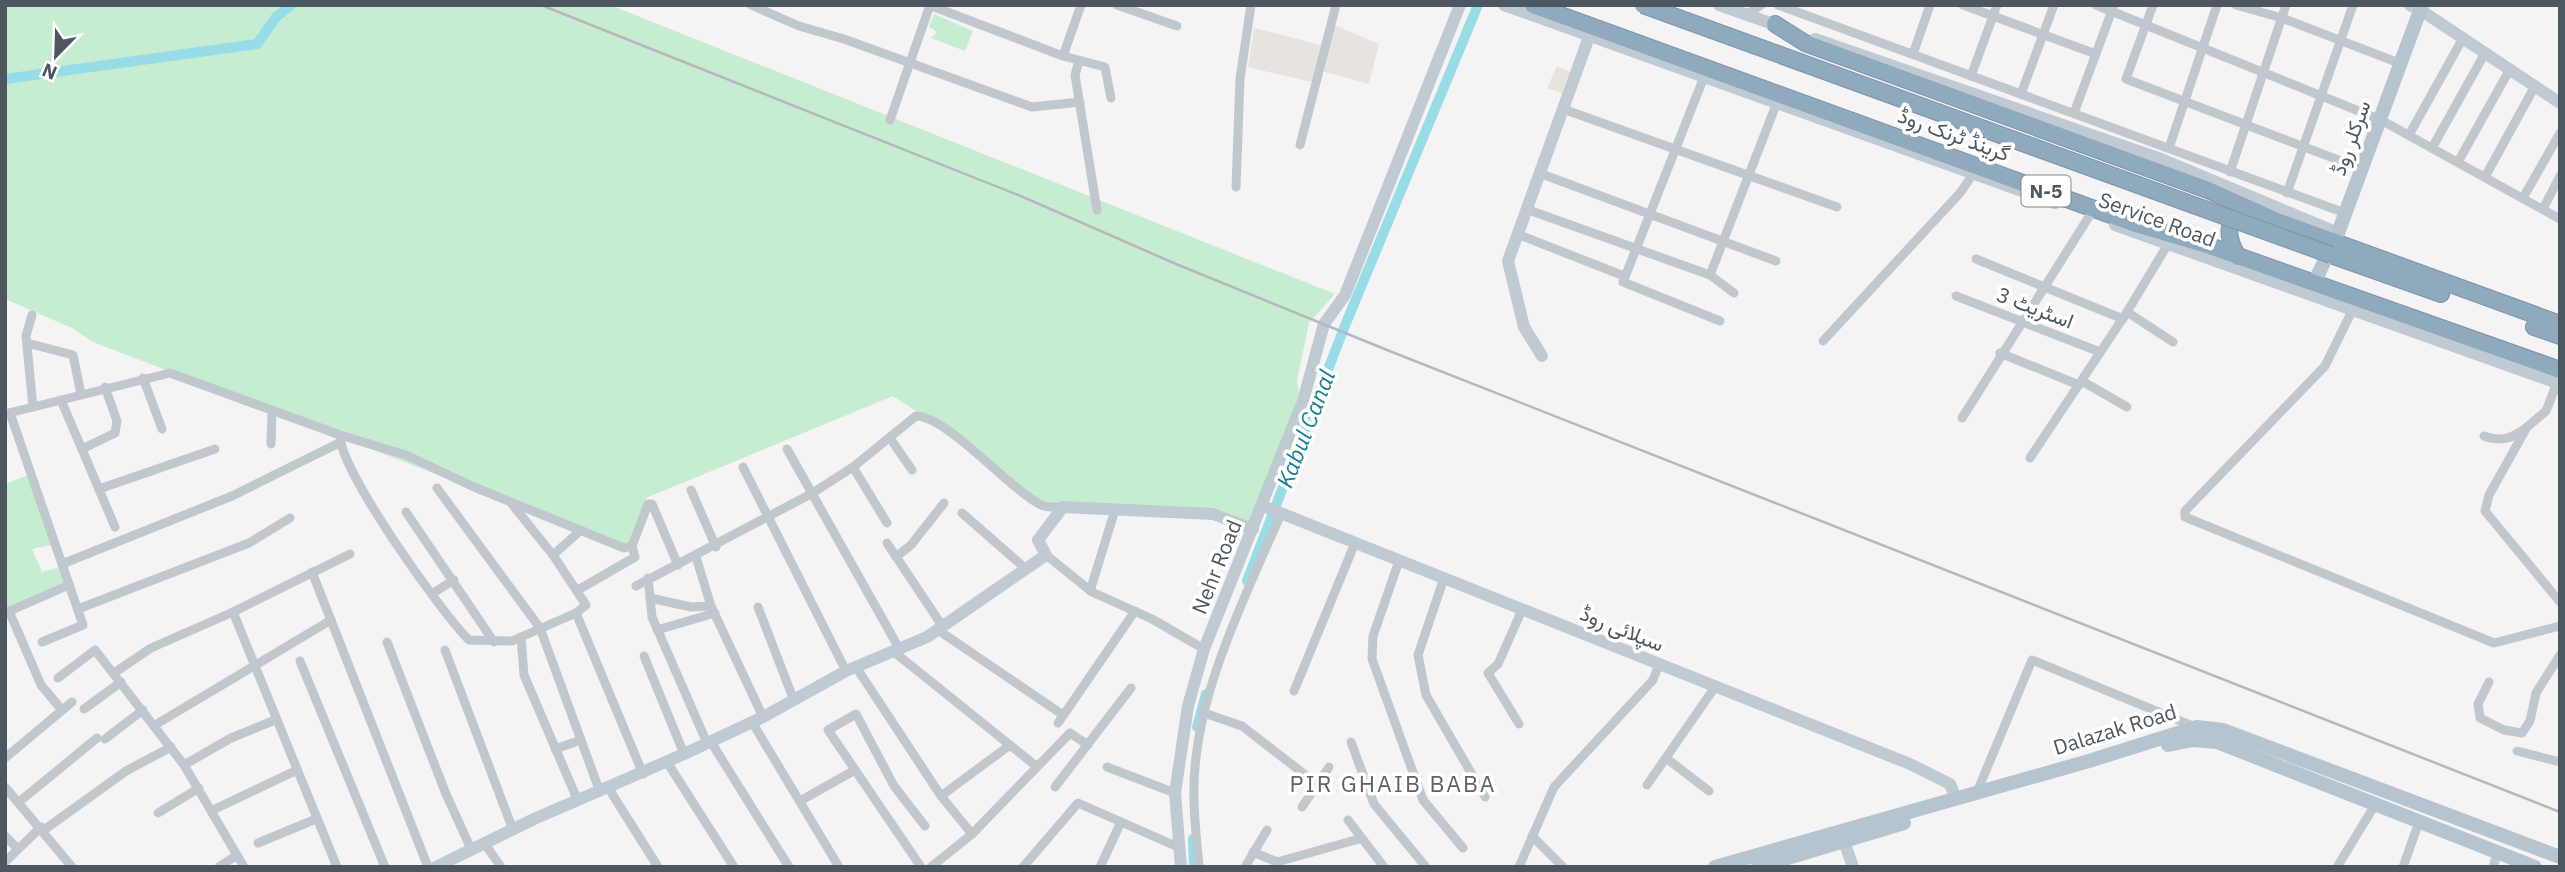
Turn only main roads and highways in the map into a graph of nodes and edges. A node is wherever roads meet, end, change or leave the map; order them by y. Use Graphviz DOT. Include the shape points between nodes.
graph roads {
  1 [pos="1534,5"];
  2 [pos="1643,5"];
  3 [pos="2414,6"];
  4 [pos="1775,24"];
  5 [pos="2220,195"];
  6 [pos="2248,207"];
  7 [pos="2336,237"];
  8 [pos="2204,244"];
  9 [pos="2238,257"];
  10 [pos="2314,283"];
  11 [pos="2560,324"];
  12 [pos="2560,336"];
  13 [pos="2559,379"];
  14 [pos="2373,787"];
  15 [pos="1981,794"];
  16 [pos="2371,804"];
  17 [pos="1870,828"];
  18 [pos="2504,836"];
  19 [pos="1790,851"];
  20 [pos="2498,852"];
  21 [pos="2560,857"];
  22 [pos="1766,866"];
  23 [pos="1715,867"];
  24 [pos="2535,867"];
  1 -- 8 [label="highway, گرینڈ ٹرنک روڈ / N-5" via="2133,223"];
  2 -- 12 [label="highway, گرینڈ ٹرنک روڈ / N-5, bridge"];
  3 -- 7 [label="main road, سرکلر روڈ" via="2381,120"];
  4 -- 5 [label="highway" via="1805,43"];
  5 -- 6 [label="highway"];
  5 -- 8 [label="highway" via="2225,203 2224,221"];
  6 -- 7 [label="highway"];
  6 -- 9 [label="highway" via="2237,211 2228,233"];
  7 -- 10 [label="main road, سرکلر روڈ"];
  7 -- 11 [label="highway"];
  8 -- 9 [label="highway, گرینڈ ٹرنک روڈ / N-5"];
  9 -- 10 [label="highway, گرینڈ ٹرنک روڈ / N-5"];
  10 -- 13 [label="highway, گرینڈ ٹرنک روڈ / N-5"];
  14 -- 15 [label="main road, Dalazak Road" via="2223,730 2197,727"];
  14 -- 16 [label="main road"];
  14 -- 18 [label="main road, Dalazak Road"];
  15 -- 16 [label="main road, Dalazak Road" via="2193,740 2224,744"];
  15 -- 17 [label="main road, Dalazak Road"];
  16 -- 20 [label="main road, Dalazak Road"];
  17 -- 19 [label="main road, Dalazak Road"];
  17 -- 19 [label="main road, Dalazak Road" via="1844,841"];
  18 -- 20 [label="main road"];
  18 -- 21 [label="main road, Dalazak Road"];
  19 -- 22 [label="main road, Dalazak Road"];
  19 -- 23 [label="main road, Dalazak Road"];
  20 -- 24 [label="main road, Dalazak Road"];
}
